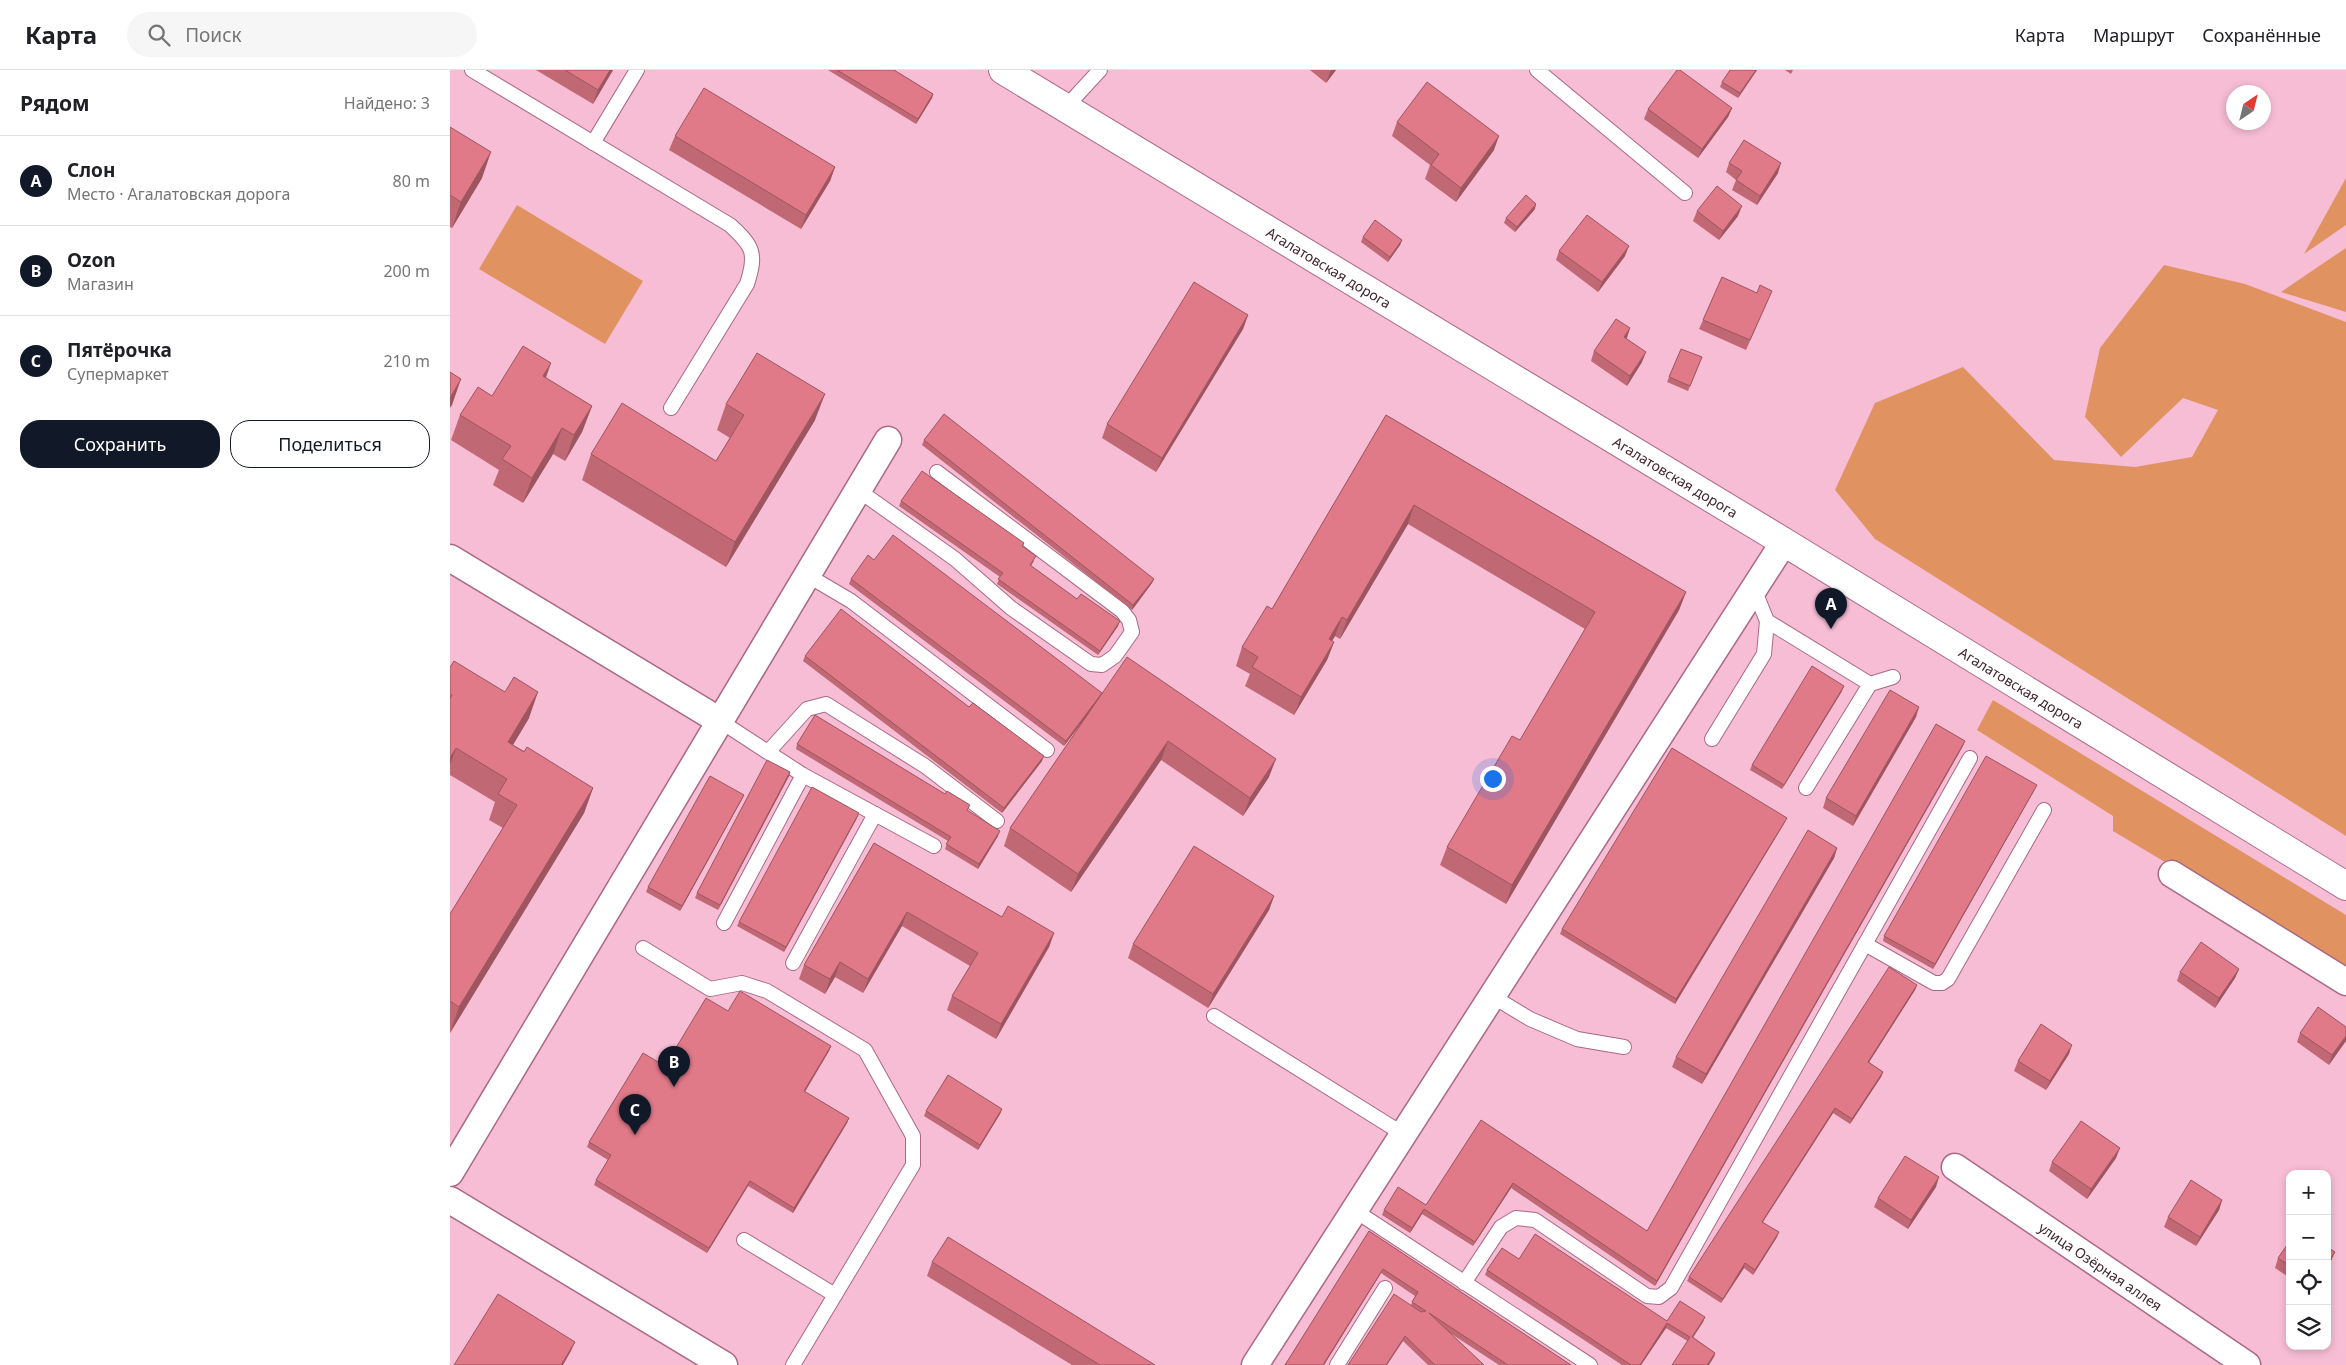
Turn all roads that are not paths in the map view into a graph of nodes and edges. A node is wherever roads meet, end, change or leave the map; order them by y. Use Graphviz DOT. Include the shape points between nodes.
graph roads {
  1 [pos="472,70"];
  2 [pos="637,70"];
  3 [pos="1003,70"];
  4 [pos="1100,70"];
  5 [pos="1537,70"];
  6 [pos="1065,108"];
  7 [pos="593,143"];
  8 [pos="1685,193"];
  9 [pos="671,408"];
  10 [pos="888,440"];
  11 [pos="937,472"];
  12 [pos="858,490"];
  13 [pos="1784,542"];
  14 [pos="450,558"];
  15 [pos="807,575"];
  16 [pos="1754,590"];
  17 [pos="1766,621"];
  18 [pos="1893,677"];
  19 [pos="1870,684"];
  20 [pos="720,721"];
  21 [pos="1712,739"];
  22 [pos="1047,750"];
  23 [pos="768,752"];
  24 [pos="1970,758"];
  25 [pos="803,775"];
  26 [pos="1806,788"];
  27 [pos="2044,810"];
  28 [pos="875,814"];
  29 [pos="996,821"];
  30 [pos="934,846"];
  31 [pos="2172,874"];
  32 [pos="2346,886"];
  33 [pos="724,923"];
  34 [pos="1865,944"];
  35 [pos="643,948"];
  36 [pos="793,963"];
  37 [pos="2346,982"];
  38 [pos="1492,996"];
  39 [pos="1214,1016"];
  40 [pos="1624,1046"];
  41 [pos="1403,1134"];
  42 [pos="1955,1167"];
  43 [pos="450,1173"];
  44 [pos="450,1200"];
  45 [pos="1354,1210"];
  46 [pos="744,1240"];
  47 [pos="1464,1283"];
  48 [pos="1386,1288"];
  49 [pos="835,1294"];
  50 [pos="724,1365"];
  51 [pos="793,1365"];
  52 [pos="1255,1365"];
  53 [pos="1337,1365"];
  54 [pos="1590,1365"];
  55 [pos="2248,1365"];
  1 -- 7 [label="lane"];
  2 -- 7 [label="lane"];
  3 -- 6 [label="main road, Агалатовская дорога"];
  4 -- 6 [label="lane"];
  5 -- 8 [label="lane"];
  6 -- 13 [label="main road, Агалатовская дорога"];
  7 -- 9 [label="lane" via="730,225 747,241 754,263 746,284"];
  10 -- 12 [label="street"];
  11 -- 12 [label="lane" via="1122,611 1130,620 1132,632 1116,656 1102,665 1090,664 1011,608 954,559"];
  12 -- 15 [label="street"];
  13 -- 16 [label="street"];
  13 -- 32 [label="main road, Агалатовская дорога"];
  14 -- 20 [label="street"];
  15 -- 20 [label="street"];
  15 -- 22 [label="lane" via="851,601"];
  16 -- 17 [label="lane"];
  16 -- 38 [label="street"];
  17 -- 19 [label="lane"];
  17 -- 21 [label="lane" via="1764,654"];
  18 -- 19 [label="lane"];
  19 -- 26 [label="lane"];
  20 -- 23 [label="lane"];
  20 -- 43 [label="street"];
  23 -- 25 [label="lane"];
  23 -- 29 [label="lane" via="807,709 826,704 925,766"];
  24 -- 34 [label="lane"];
  25 -- 28 [label="lane"];
  25 -- 33 [label="lane"];
  27 -- 34 [label="lane" via="1948,979 1934,983"];
  28 -- 30 [label="lane"];
  28 -- 36 [label="lane"];
  31 -- 37 [label="street"];
  34 -- 47 [label="lane" via="1671,1288 1659,1296 1647,1296 1535,1220 1516,1218 1501,1227"];
  35 -- 49 [label="lane" via="710,989 742,983 767,991 865,1050 904,1119 913,1136 913,1165"];
  38 -- 40 [label="lane" via="1530,1019 1576,1039"];
  38 -- 41 [label="street"];
  39 -- 41 [label="lane"];
  41 -- 45 [label="street"];
  42 -- 55 [label="street, улица Озёрная аллея"];
  44 -- 50 [label="street"];
  45 -- 47 [label="lane"];
  45 -- 52 [label="street"];
  46 -- 49 [label="lane"];
  47 -- 54 [label="lane"];
  48 -- 53 [label="lane"];
  49 -- 51 [label="lane"];
}
